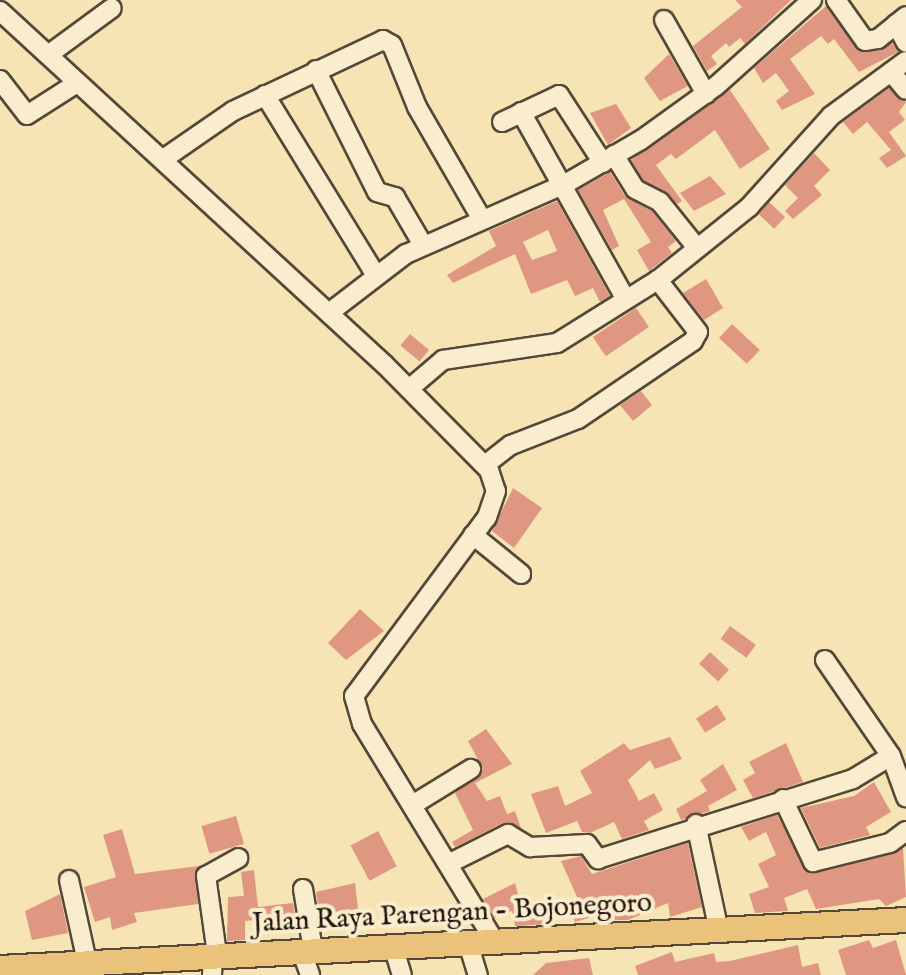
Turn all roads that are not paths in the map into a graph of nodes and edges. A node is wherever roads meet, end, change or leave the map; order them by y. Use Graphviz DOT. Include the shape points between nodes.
graph roads {
  1 [pos="812,0"];
  2 [pos="836,0"];
  3 [pos="112,8"];
  4 [pos="0,11"];
  5 [pos="664,20"];
  6 [pos="901,20"];
  7 [pos="906,43"];
  8 [pos="48,55"];
  9 [pos="898,67"];
  10 [pos="316,70"];
  11 [pos="0,80"];
  12 [pos="77,83"];
  13 [pos="906,90"];
  14 [pos="706,94"];
  15 [pos="265,95"];
  16 [pos="521,112"];
  17 [pos="502,122"];
  18 [pos="608,159"];
  19 [pos="162,160"];
  20 [pos="560,186"];
  21 [pos="481,218"];
  22 [pos="423,245"];
  23 [pos="697,248"];
  24 [pos="374,272"];
  25 [pos="658,280"];
  26 [pos="626,300"];
  27 [pos="329,313"];
  28 [pos="409,389"];
  29 [pos="485,465"];
  30 [pos="473,535"];
  31 [pos="521,574"];
  32 [pos="825,660"];
  33 [pos="891,756"];
  34 [pos="471,769"];
  35 [pos="906,797"];
  36 [pos="783,799"];
  37 [pos="414,804"];
  38 [pos="696,824"];
  39 [pos="906,834"];
  40 [pos="238,858"];
  41 [pos="450,863"];
  42 [pos="69,880"];
  43 [pos="303,889"];
  44 [pos="906,920"];
  45 [pos="719,931"];
  46 [pos="495,942"];
  47 [pos="468,943"];
  48 [pos="393,946"];
  49 [pos="307,950"];
  50 [pos="214,961"];
  51 [pos="87,962"];
  52 [pos="1,969"];
  53 [pos="310,975"];
  54 [pos="402,975"];
  55 [pos="478,975"];
  1 -- 14 [label="street"];
  2 -- 6 [label="street" via="865,41"];
  3 -- 8 [label="street"];
  4 -- 8 [label="street"];
  5 -- 14 [label="street"];
  6 -- 7 [label="street"];
  8 -- 12 [label="street"];
  9 -- 13 [label="street"];
  9 -- 23 [label="street" via="831,116 749,207"];
  10 -- 15 [label="street"];
  10 -- 21 [label="street" via="383,40 392,45 417,107"];
  10 -- 22 [label="street" via="377,192 395,197"];
  11 -- 12 [label="street" via="27,115"];
  12 -- 19 [label="street"];
  14 -- 18 [label="street"];
  15 -- 19 [label="street"];
  15 -- 24 [label="street"];
  16 -- 17 [label="street"];
  16 -- 18 [label="street" via="553,95 564,97"];
  16 -- 20 [label="street"];
  18 -- 20 [label="street"];
  18 -- 23 [label="street" via="635,189 660,202"];
  19 -- 27 [label="street"];
  20 -- 21 [label="street"];
  20 -- 26 [label="street"];
  21 -- 22 [label="street"];
  22 -- 24 [label="street"];
  23 -- 25 [label="street"];
  24 -- 27 [label="street"];
  25 -- 26 [label="street"];
  25 -- 29 [label="street" via="698,332 693,341 578,419 511,445"];
  26 -- 28 [label="street" via="557,343 443,360"];
  27 -- 28 [label="street"];
  28 -- 29 [label="street"];
  29 -- 30 [label="street" via="496,491"];
  30 -- 31 [label="street"];
  30 -- 37 [label="street" via="354,696 362,724"];
  32 -- 33 [label="street"];
  33 -- 35 [label="street"];
  33 -- 36 [label="street" via="853,779"];
  34 -- 37 [label="street"];
  36 -- 38 [label="street"];
  36 -- 39 [label="street" via="813,862 890,843"];
  37 -- 41 [label="street"];
  38 -- 41 [label="street" via="595,860 587,844 530,847 521,837 508,834"];
  38 -- 45 [label="street"];
  40 -- 50 [label="street" via="206,876"];
  41 -- 46 [label="street"];
  42 -- 51 [label="street"];
  43 -- 49 [label="street"];
  44 -- 45 [label="main road, Jalan Raya Parengan - Bojonegoro"];
  45 -- 46 [label="main road, Jalan Raya Parengan - Bojonegoro"];
  46 -- 47 [label="main road, Jalan Raya Parengan - Bojonegoro"];
  47 -- 48 [label="main road, Jalan Raya Parengan - Bojonegoro"];
  47 -- 55 [label="street"];
  48 -- 49 [label="main road, Jalan Raya Parengan - Bojonegoro"];
  48 -- 54 [label="street"];
  49 -- 50 [label="main road, Jalan Raya Parengan - Bojonegoro"];
  49 -- 53 [label="street"];
  50 -- 51 [label="main road, Jalan Raya Parengan - Bojonegoro"];
  51 -- 52 [label="main road, Jalan Raya Parengan - Bojonegoro"];
}
